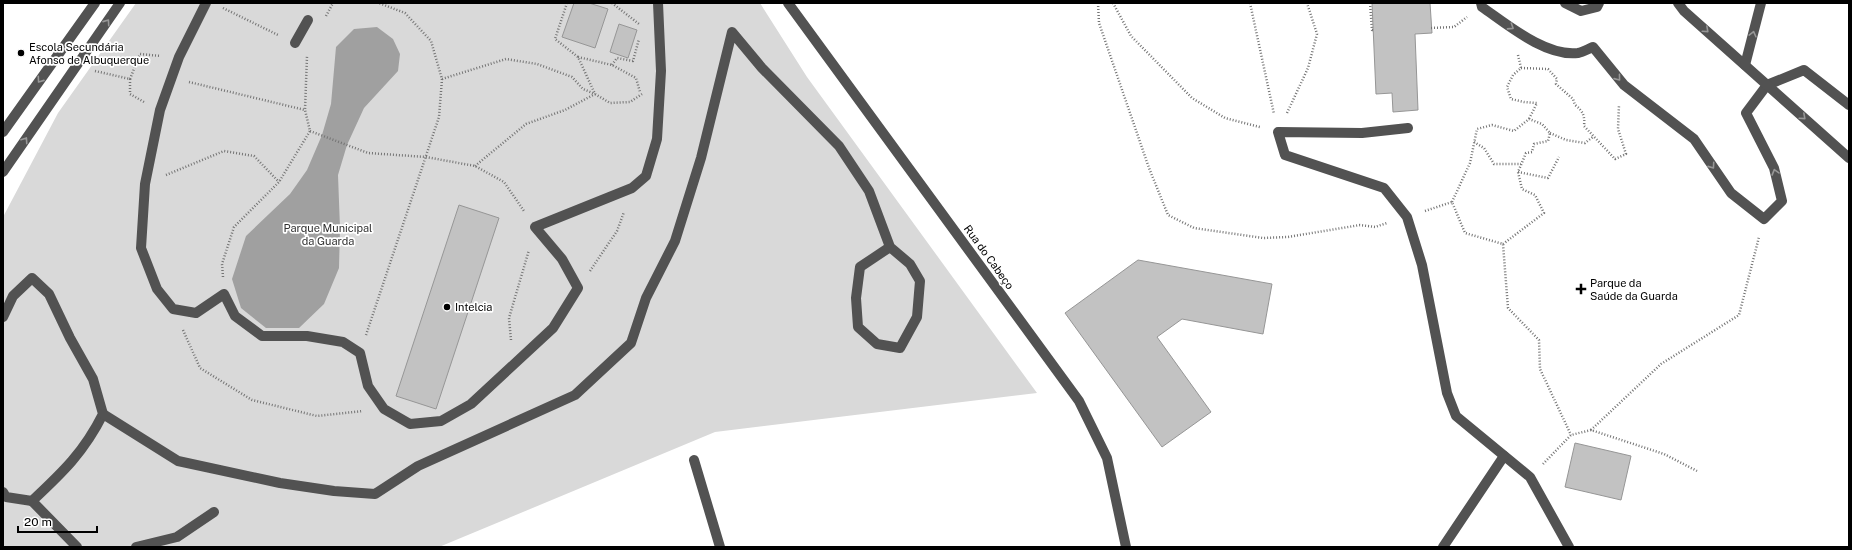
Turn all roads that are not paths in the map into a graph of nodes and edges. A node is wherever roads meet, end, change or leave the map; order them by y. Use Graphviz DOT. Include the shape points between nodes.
graph roads {
  1 [pos="95,3"];
  2 [pos="120,3"];
  3 [pos="206,3"];
  4 [pos="658,3"];
  5 [pos="788,3"];
  6 [pos="1481,3"];
  7 [pos="1565,3"];
  8 [pos="1599,3"];
  9 [pos="1678,3"];
  10 [pos="1761,3"];
  11 [pos="308,20"];
  12 [pos="295,43"];
  13 [pos="1745,65"];
  14 [pos="1767,85"];
  15 [pos="1849,105"];
  16 [pos="1408,128"];
  17 [pos="3,132"];
  18 [pos="1849,158"];
  19 [pos="3,172"];
  20 [pos="890,247"];
  21 [pos="3,317"];
  22 [pos="103,414"];
  23 [pos="1504,456"];
  24 [pos="694,460"];
  25 [pos="3,492"];
  26 [pos="32,501"];
  27 [pos="214,512"];
  28 [pos="77,547"];
  29 [pos="136,547"];
  30 [pos="720,547"];
  31 [pos="1126,547"];
  32 [pos="1443,547"];
  33 [pos="1569,547"];
  1 -- 17 [label="street, one-way"];
  19 -- 2 [label="street, one-way"];
  3 -- 4 [label="street" via="179,57 160,110 145,184 141,248 157,289 173,309 196,313 224,294 235,316 262,336 307,336 343,342 360,353 368,386 384,409 410,424 441,421 471,404 553,328 578,288 562,259 535,228 632,188 646,176 657,139 660,98"];
  5 -- 31 [label="street, Rua do Cabeço" via="1080,401 1106,458"];
  6 -- 14 [label="street, one-way" via="1482,7 1510,27 1552,51 1579,53 1593,47 1624,85 1694,139 1731,193 1764,219 1782,201 1774,168 1746,113"];
  7 -- 8 [label="street" via="1581,11 1598,7"];
  9 -- 13 [label="street, one-way"];
  13 -- 10 [label="street, one-way"];
  11 -- 12 [label="street"];
  13 -- 14 [label="street"];
  14 -- 15 [label="street" via="1804,70"];
  14 -- 18 [label="street, one-way"];
  16 -- 23 [label="street" via="1362,133 1278,132 1285,155 1384,188 1407,217 1422,265 1447,393 1456,416"];
  20 -- 20 [label="street" via="910,264 920,281 917,317 900,348 877,344 858,327 856,298 860,267"];
  20 -- 22 [label="street" via="869,191 839,146 762,68 732,32 701,158 675,241 646,298 631,343 575,395 418,466 375,494 280,483 178,461"];
  21 -- 22 [label="street" via="13,296 32,278 49,294 93,379"];
  22 -- 26 [label="street" via="91,437 68,468"];
  23 -- 32 [label="street"];
  23 -- 33 [label="street" via="1530,478"];
  24 -- 30 [label="street"];
  25 -- 26 [label="street" via="6,497"];
  26 -- 28 [label="street"];
  27 -- 29 [label="street" via="177,537"];
}
